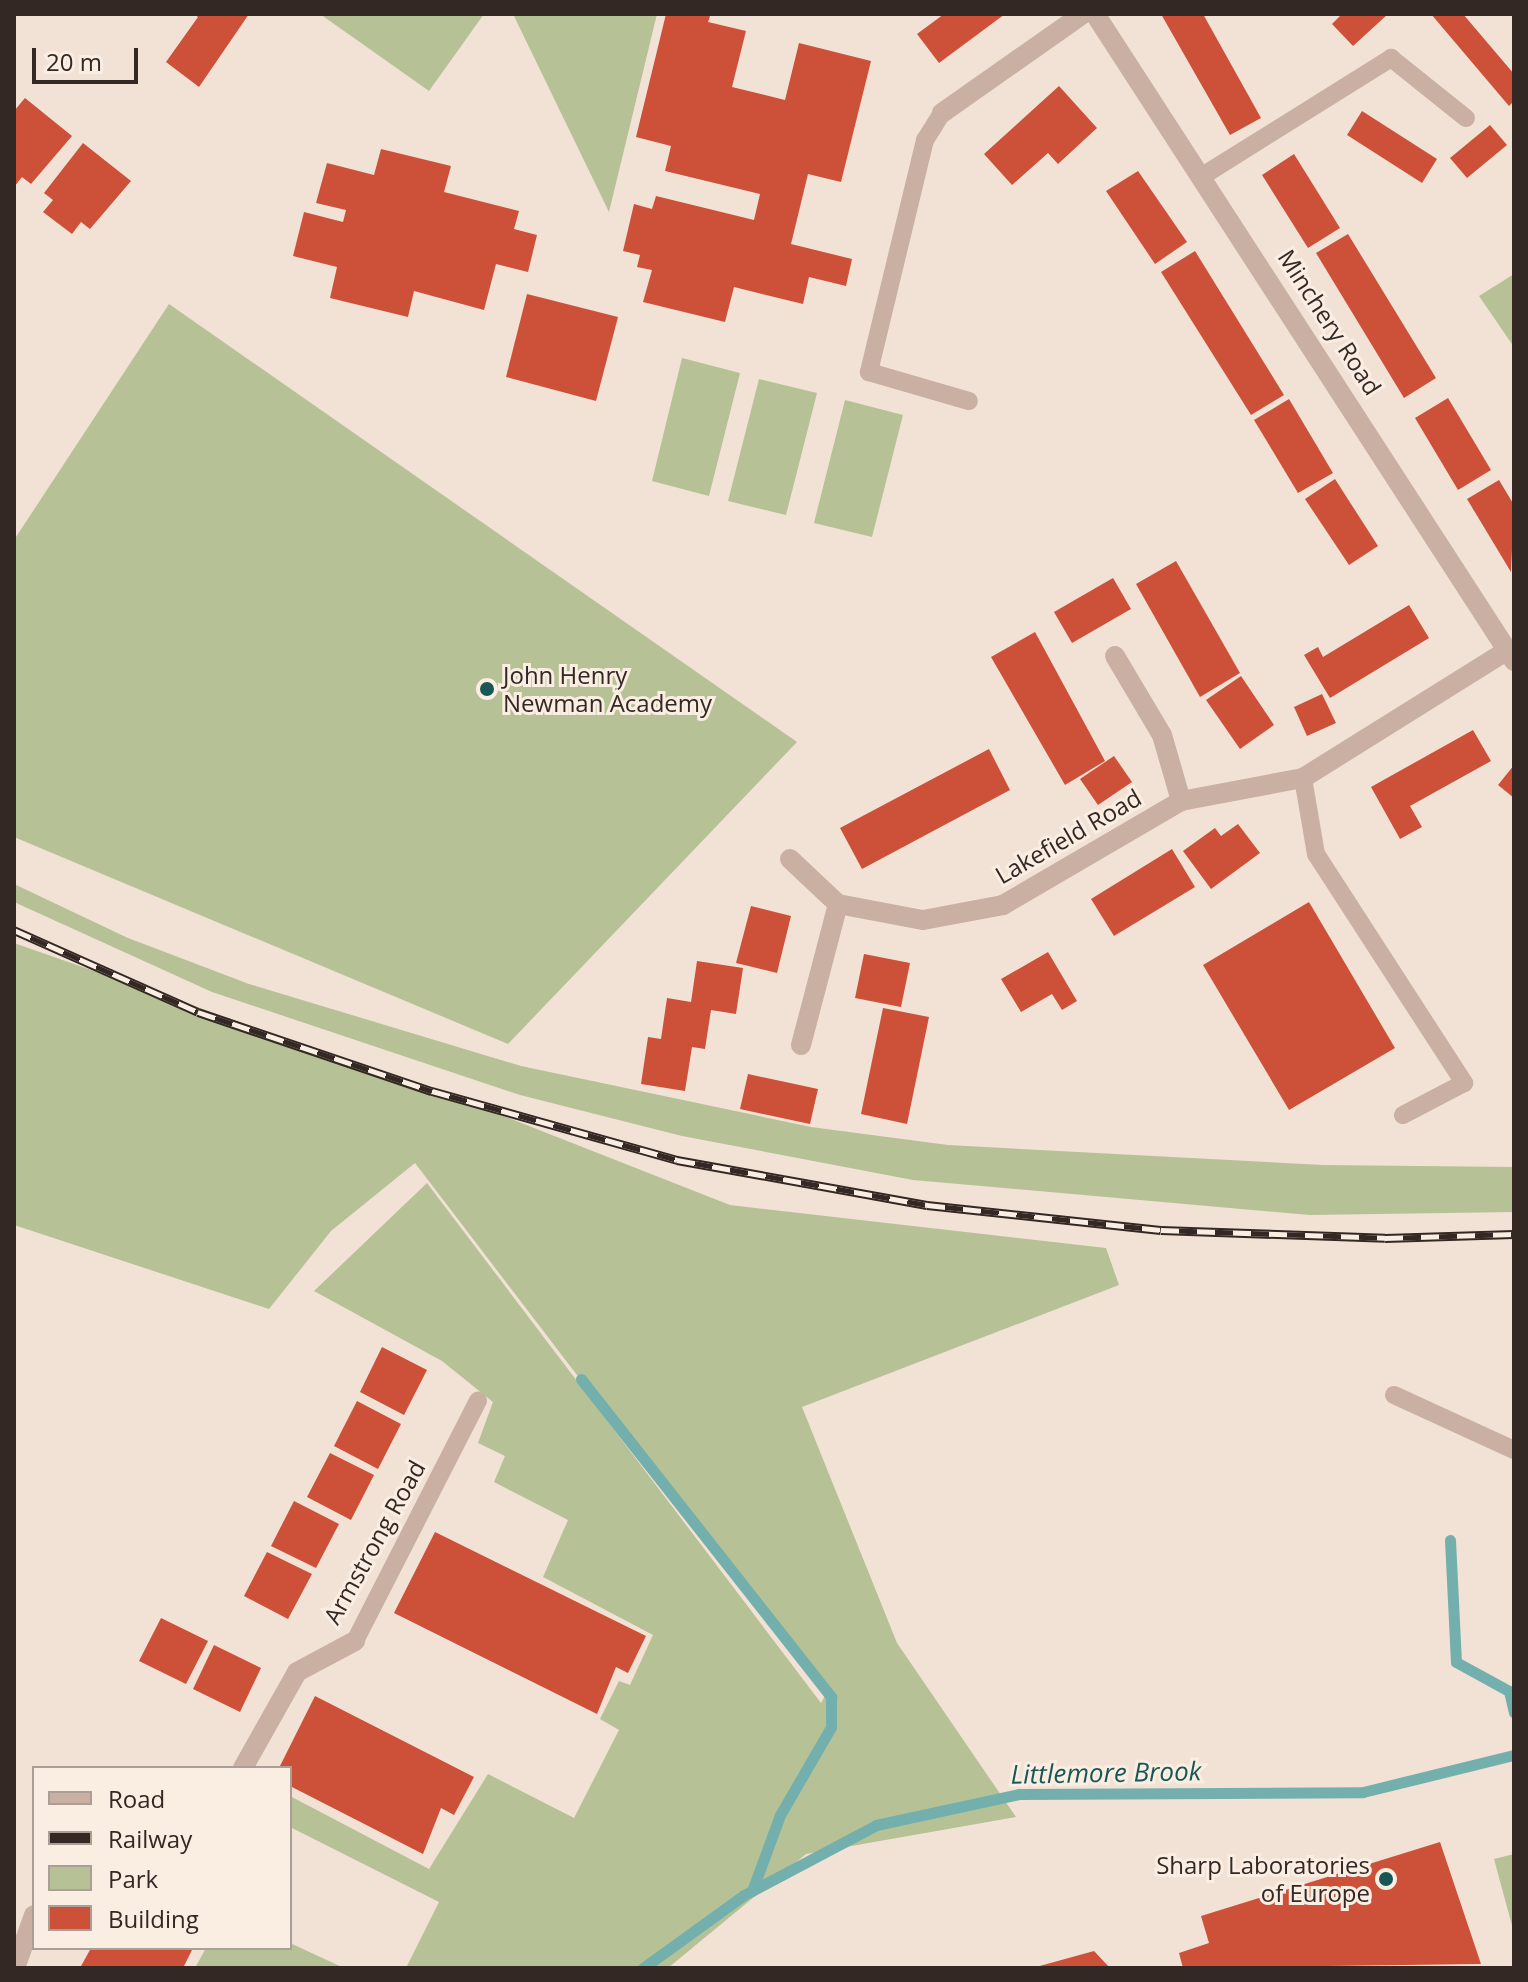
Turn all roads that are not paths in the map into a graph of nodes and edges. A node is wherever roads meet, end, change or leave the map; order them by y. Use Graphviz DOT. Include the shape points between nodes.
graph roads {
  1 [pos="1083,14"];
  2 [pos="1095,14"];
  3 [pos="942,113"];
  4 [pos="1466,118"];
  5 [pos="1204,175"];
  6 [pos="969,401"];
  7 [pos="1115,656"];
  8 [pos="1509,657"];
  9 [pos="1303,778"];
  10 [pos="1181,801"];
  11 [pos="790,859"];
  12 [pos="838,904"];
  13 [pos="801,1045"];
  14 [pos="1403,1115"];
  15 [pos="1394,1395"];
  16 [pos="478,1401"];
  17 [pos="1514,1450"];
  18 [pos="355,1641"];
  19 [pos="244,1766"];
  20 [pos="32,1921"];
  21 [pos="15,1968"];
  1 -- 3 [label="street"];
  2 -- 5 [label="street, Minchery Road"];
  3 -- 6 [label="lane" via="925,140 869,372"];
  4 -- 5 [label="lane" via="1391,58"];
  5 -- 8 [label="street, Minchery Road"];
  7 -- 10 [label="street, Lakefield Road" via="1162,735"];
  8 -- 9 [label="street, Lakefield Road"];
  9 -- 10 [label="street, Lakefield Road"];
  9 -- 14 [label="lane" via="1316,854 1464,1083"];
  10 -- 12 [label="street, Lakefield Road" via="1003,905 923,920"];
  11 -- 12 [label="street"];
  12 -- 13 [label="street"];
  15 -- 17 [label="lane"];
  16 -- 18 [label="lane, Armstrong Road"];
  18 -- 19 [label="street, Armstrong Road" via="297,1672"];
  20 -- 21 [label="street"];
}
